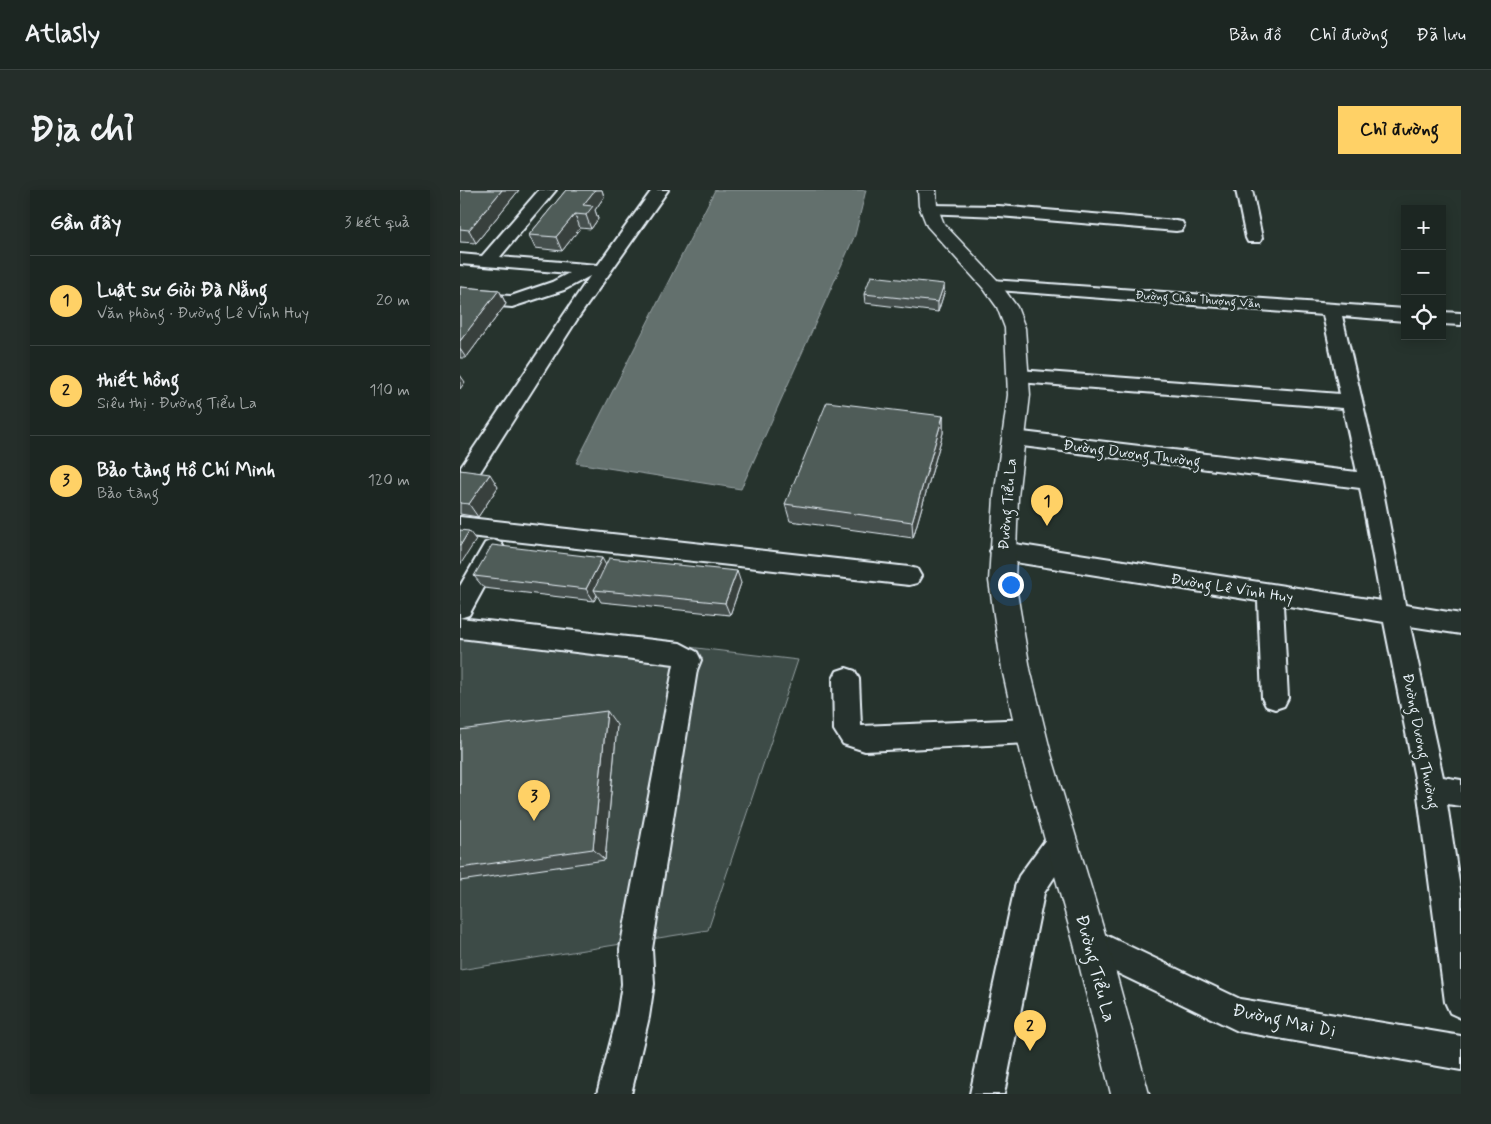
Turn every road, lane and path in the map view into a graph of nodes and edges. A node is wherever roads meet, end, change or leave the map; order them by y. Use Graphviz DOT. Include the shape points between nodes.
graph roads {
  1 [pos="548,190"];
  2 [pos="660,190"];
  3 [pos="1244,190"];
  4 [pos="928,200"];
  5 [pos="1176,226"];
  6 [pos="1254,238"];
  7 [pos="460,259"];
  8 [pos="487,262"];
  9 [pos="596,270"];
  10 [pos="991,285"];
  11 [pos="460,298"];
  12 [pos="1330,309"];
  13 [pos="1401,315"];
  14 [pos="1446,318"];
  15 [pos="1461,319"];
  16 [pos="1019,376"];
  17 [pos="1351,402"];
  18 [pos="1014,438"];
  19 [pos="469,472"];
  20 [pos="1370,481"];
  21 [pos="460,526"];
  22 [pos="503,530"];
  23 [pos="1002,551"];
  24 [pos="908,576"];
  25 [pos="1270,594"];
  26 [pos="460,608"];
  27 [pos="1395,614"];
  28 [pos="1461,624"];
  29 [pos="460,628"];
  30 [pos="846,679"];
  31 [pos="1275,698"];
  32 [pos="1030,731"];
  33 [pos="1431,788"];
  34 [pos="1461,793"];
  35 [pos="1062,842"];
  36 [pos="1091,944"];
  37 [pos="1461,1002"];
  38 [pos="1461,1053"];
  39 [pos="614,1094"];
  40 [pos="987,1094"];
  41 [pos="1130,1094"];
  1 -- 8 [label="street"];
  2 -- 9 [label="street"];
  3 -- 6 [label="street"];
  4 -- 5 [label="street" via="999,211"];
  4 -- 10 [label="main road, Đường Tiểu La" via="941,233"];
  7 -- 8 [label="street"];
  8 -- 9 [label="street"];
  9 -- 11 [label="street" via="512,302"];
  9 -- 19 [label="street" via="570,317"];
  10 -- 12 [label="street, Đường Châu Thượng Văn"];
  10 -- 16 [label="main road, Đường Tiểu La" via="1007,307 1015,328"];
  12 -- 13 [label="street, Đường Châu Thượng Văn"];
  12 -- 17 [label="street, Đường Dương Thường"];
  14 -- 15 [label="street"];
  16 -- 17 [label="street"];
  16 -- 18 [label="main road, Đường Tiểu La"];
  17 -- 20 [label="street, Đường Dương Thường"];
  18 -- 20 [label="street, Đường Dương Thường"];
  18 -- 23 [label="main road, Đường Tiểu La"];
  20 -- 27 [label="street, Đường Dương Thường"];
  21 -- 22 [label="street"];
  22 -- 24 [label="street"];
  22 -- 26 [label="street"];
  23 -- 25 [label="street, Đường Lê Vĩnh Huy"];
  23 -- 32 [label="main road, Đường Tiểu La" via="1002,581 1014,660"];
  25 -- 27 [label="street, Đường Lê Vĩnh Huy"];
  25 -- 31 [label="street"];
  27 -- 28 [label="street, Đường Lê Vĩnh Huy"];
  27 -- 33 [label="street, Đường Dương Thường"];
  29 -- 39 [label="street" via="680,654 688,660 636,949 638,984 633,1017"];
  30 -- 32 [label="street" via="847,730 853,736 866,739"];
  32 -- 35 [label="main road, Đường Tiểu La"];
  33 -- 34 [label="street"];
  33 -- 37 [label="street, Đường Dương Thường"];
  35 -- 36 [label="main road, Đường Tiểu La"];
  35 -- 40 [label="street" via="1030,887"];
  36 -- 38 [label="street, Đường Mai Dị" via="1238,1015"];
  36 -- 41 [label="main road, Đường Tiểu La"];
}
